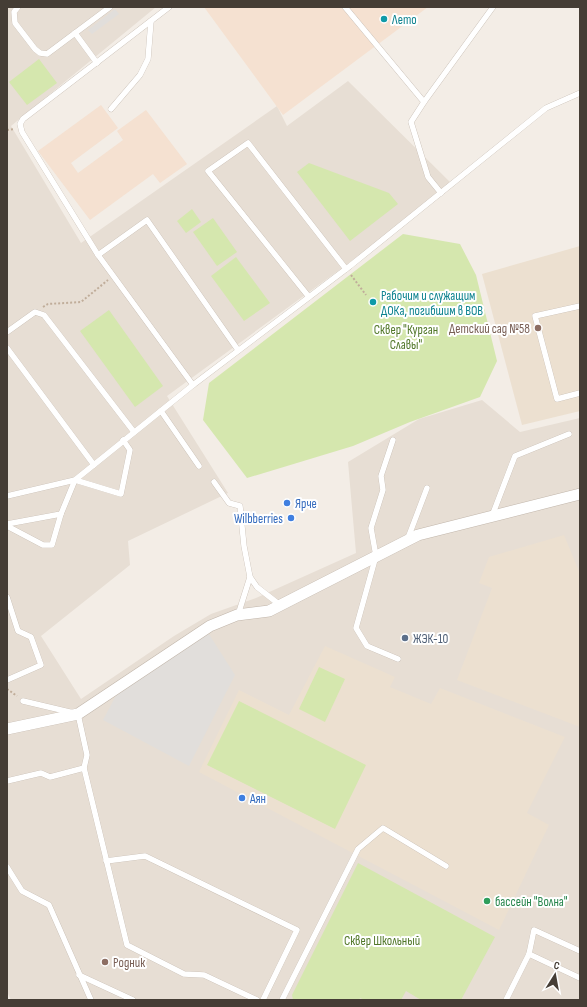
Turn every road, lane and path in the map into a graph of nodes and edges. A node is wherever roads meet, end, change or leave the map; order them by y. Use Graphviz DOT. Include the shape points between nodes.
graph roads {
  1 [pos="18,7"];
  2 [pos="110,7"];
  3 [pos="169,7"];
  4 [pos="345,7"];
  5 [pos="493,7"];
  6 [pos="152,21"];
  7 [pos="75,34"];
  8 [pos="97,63"];
  9 [pos="580,94"];
  10 [pos="424,102"];
  11 [pos="111,109"];
  12 [pos="441,193"];
  13 [pos="98,255"];
  14 [pos="346,269"];
  15 [pos="113,276"];
  16 [pos="366,295"];
  17 [pos="309,297"];
  18 [pos="580,306"];
  19 [pos="35,312"];
  20 [pos="7,332"];
  21 [pos="7,348"];
  22 [pos="238,350"];
  23 [pos="193,385"];
  24 [pos="580,393"];
  25 [pos="161,411"];
  26 [pos="134,432"];
  27 [pos="569,434"];
  28 [pos="123,440"];
  29 [pos="393,440"];
  30 [pos="94,465"];
  31 [pos="200,466"];
  32 [pos="75,480"];
  33 [pos="214,482"];
  34 [pos="427,488"];
  35 [pos="580,494"];
  36 [pos="7,496"];
  37 [pos="61,514"];
  38 [pos="492,516"];
  39 [pos="7,525"];
  40 [pos="408,540"];
  41 [pos="376,556"];
  42 [pos="250,577"];
  43 [pos="7,598"];
  44 [pos="280,605"];
  45 [pos="238,615"];
  46 [pos="398,659"];
  47 [pos="7,680"];
  48 [pos="7,689"];
  49 [pos="23,701"];
  50 [pos="78,714"];
  51 [pos="7,729"];
  52 [pos="84,768"];
  53 [pos="7,781"];
  54 [pos="106,861"];
  55 [pos="446,866"];
  56 [pos="7,867"];
  57 [pos="580,951"];
  58 [pos="529,954"];
  59 [pos="79,975"];
  60 [pos="580,978"];
  61 [pos="91,1000"];
  62 [pos="133,1000"];
  63 [pos="257,1000"];
  64 [pos="263,1000"];
  65 [pos="282,1000"];
  66 [pos="506,1000"];
  1 -- 7 [label="lane" via="14,12 15,23 40,53 47,54"];
  2 -- 7 [label="lane"];
  3 -- 6 [label="lane"];
  4 -- 10 [label="lane"];
  5 -- 10 [label="lane"];
  6 -- 8 [label="lane"];
  6 -- 11 [label="lane" via="150,46 140,75"];
  7 -- 8 [label="lane"];
  8 -- 13 [label="lane" via="23,119 20,129"];
  9 -- 12 [label="lane" via="546,108"];
  10 -- 12 [label="lane" via="411,122 428,177"];
  12 -- 14 [label="lane"];
  13 -- 15 [label="lane"];
  13 -- 22 [label="lane" via="147,220"];
  14 -- 16 [label="path"];
  14 -- 17 [label="lane"];
  14 -- 17 [label="lane" via="248,143 208,171"];
  15 -- 19 [label="path" via="81,302 48,304"];
  15 -- 23 [label="lane"];
  17 -- 22 [label="lane"];
  18 -- 24 [label="lane" via="535,316 557,398"];
  19 -- 20 [label="lane"];
  19 -- 26 [label="lane" via="44,315"];
  21 -- 30 [label="lane"];
  22 -- 23 [label="lane"];
  23 -- 25 [label="lane"];
  25 -- 26 [label="lane"];
  25 -- 31 [label="lane"];
  26 -- 28 [label="lane"];
  27 -- 38 [label="lane" via="515,456"];
  28 -- 30 [label="lane"];
  28 -- 32 [label="lane" via="130,450 121,494"];
  29 -- 41 [label="lane" via="381,476 383,490 371,528"];
  30 -- 32 [label="lane"];
  32 -- 36 [label="lane"];
  32 -- 37 [label="lane"];
  33 -- 42 [label="lane" via="229,503 240,506"];
  34 -- 40 [label="lane"];
  35 -- 38 [label="street"];
  37 -- 39 [label="lane"];
  37 -- 39 [label="lane" via="52,544 42,545"];
  38 -- 40 [label="street" via="418,534"];
  40 -- 41 [label="street"];
  41 -- 44 [label="street"];
  41 -- 46 [label="lane" via="356,628 367,646"];
  42 -- 44 [label="lane" via="257,587"];
  42 -- 45 [label="lane"];
  43 -- 47 [label="lane" via="18,631 31,637 41,665"];
  44 -- 45 [label="street" via="269,611"];
  45 -- 50 [label="street" via="210,626"];
  48 -- 49 [label="path"];
  49 -- 50 [label="lane"];
  50 -- 51 [label="street"];
  50 -- 52 [label="lane" via="88,755"];
  52 -- 53 [label="lane" via="50,777 41,773"];
  52 -- 54 [label="lane"];
  54 -- 63 [label="lane" via="127,945 184,974 204,975"];
  54 -- 64 [label="lane" via="144,856 297,930"];
  55 -- 65 [label="lane" via="383,828 362,845"];
  56 -- 59 [label="lane" via="22,891 49,905"];
  57 -- 58 [label="lane" via="534,930"];
  58 -- 60 [label="lane"];
  58 -- 66 [label="lane"];
  59 -- 61 [label="lane"];
  59 -- 62 [label="lane"];
}
